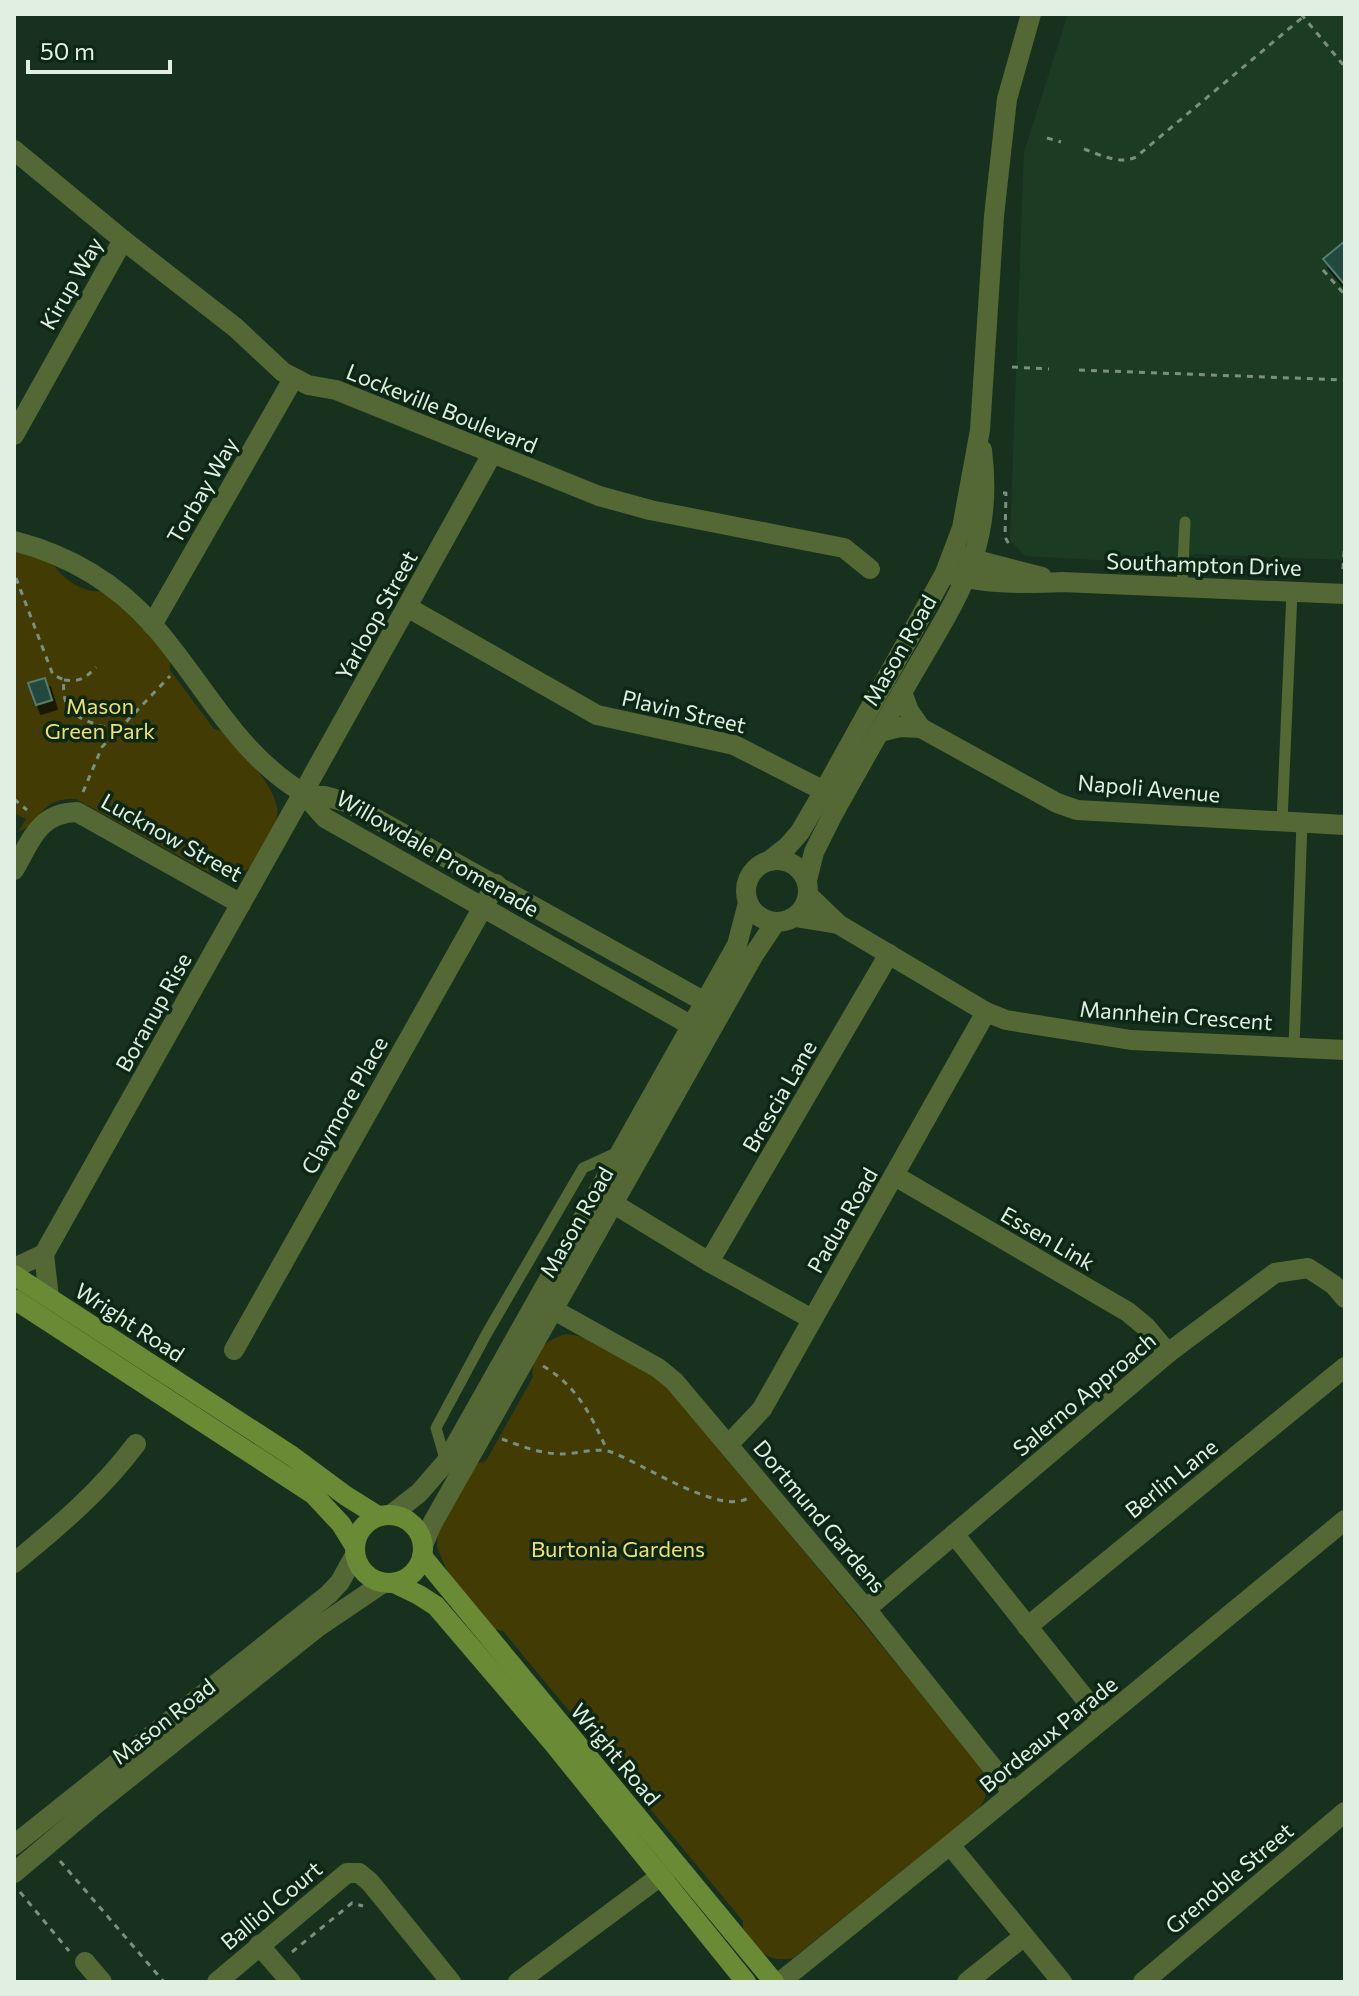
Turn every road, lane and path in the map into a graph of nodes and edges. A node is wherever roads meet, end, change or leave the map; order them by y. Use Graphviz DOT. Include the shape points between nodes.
graph roads {
  1 [pos="1031,14"];
  2 [pos="1302,16"];
  3 [pos="1345,67"];
  4 [pos="1047,138"];
  5 [pos="1061,142"];
  6 [pos="1084,149"];
  7 [pos="14,150"];
  8 [pos="123,240"];
  9 [pos="1323,270"];
  10 [pos="1345,295"];
  11 [pos="1012,367"];
  12 [pos="1049,369"];
  13 [pos="1079,370"];
  14 [pos="293,379"];
  15 [pos="1345,380"];
  16 [pos="980,430"];
  17 [pos="14,435"];
  18 [pos="492,454"];
  19 [pos="986,491"];
  20 [pos="1185,522"];
  21 [pos="1345,537"];
  22 [pos="14,541"];
  23 [pos="959,566"];
  24 [pos="1009,568"];
  25 [pos="870,569"];
  26 [pos="1343,569"];
  27 [pos="16,578"];
  28 [pos="1062,582"];
  29 [pos="1182,587"];
  30 [pos="1292,592"];
  31 [pos="1345,594"];
  32 [pos="407,607"];
  33 [pos="152,625"];
  34 [pos="96,667"];
  35 [pos="170,676"];
  36 [pos="64,680"];
  37 [pos="902,692"];
  38 [pos="921,728"];
  39 [pos="117,731"];
  40 [pos="880,732"];
  41 [pos="824,791"];
  42 [pos="83,792"];
  43 [pos="306,795"];
  44 [pos="14,799"];
  45 [pos="27,810"];
  46 [pos="1292,822"];
  47 [pos="1345,825"];
  48 [pos="769,861"];
  49 [pos="14,870"];
  50 [pos="496,884"];
  51 [pos="807,888"];
  52 [pos="748,903"];
  53 [pos="241,904"];
  54 [pos="483,907"];
  55 [pos="795,917"];
  56 [pos="775,923"];
  57 [pos="838,924"];
  58 [pos="889,954"];
  59 [pos="705,1002"];
  60 [pos="986,1012"];
  61 [pos="692,1026"];
  62 [pos="1294,1047"];
  63 [pos="1345,1050"];
  64 [pos="895,1176"];
  65 [pos="614,1204"];
  66 [pos="44,1254"];
  67 [pos="709,1262"];
  68 [pos="14,1268"];
  69 [pos="14,1275"];
  70 [pos="49,1298"];
  71 [pos="1345,1298"];
  72 [pos="14,1299"];
  73 [pos="554,1310"];
  74 [pos="812,1319"];
  75 [pos="234,1350"];
  76 [pos="1168,1353"];
  77 [pos="543,1366"];
  78 [pos="1345,1367"];
  79 [pos="502,1439"];
  80 [pos="136,1444"];
  81 [pos="729,1444"];
  82 [pos="607,1450"];
  83 [pos="745,1500"];
  84 [pos="385,1515"];
  85 [pos="1345,1520"];
  86 [pos="954,1534"];
  87 [pos="355,1550"];
  88 [pos="423,1551"];
  89 [pos="14,1563"];
  90 [pos="388,1583"];
  91 [pos="866,1609"];
  92 [pos="1027,1627"];
  93 [pos="1102,1720"];
  94 [pos="1013,1793"];
  95 [pos="1345,1812"];
  96 [pos="14,1845"];
  97 [pos="950,1845"];
  98 [pos="57,1858"];
  99 [pos="670,1870"];
  100 [pos="16,1881"];
  101 [pos="365,1906"];
  102 [pos="1023,1937"];
  103 [pos="259,1945"];
  104 [pos="80,1960"];
  105 [pos="277,1965"];
  106 [pos="102,1982"];
  107 [pos="164,1982"];
  108 [pos="217,1982"];
  109 [pos="291,1982"];
  110 [pos="451,1982"];
  111 [pos="518,1982"];
  112 [pos="746,1982"];
  113 [pos="777,1982"];
  114 [pos="967,1982"];
  115 [pos="1062,1982"];
  116 [pos="1143,1982"];
  1 -- 16 [label="street, Mason Road" via="1007,99"];
  2 -- 3 [label="path"];
  2 -- 6 [label="path" via="1136,157 1117,159"];
  4 -- 5 [label="path"];
  7 -- 8 [label="street, Lockeville Boulevard"];
  8 -- 14 [label="street, Lockeville Boulevard"];
  8 -- 17 [label="street, Kirup Way"];
  9 -- 10 [label="path"];
  11 -- 12 [label="path"];
  13 -- 15 [label="path"];
  14 -- 18 [label="street, Lockeville Boulevard" via="336,390"];
  14 -- 33 [label="street, Torbay Way"];
  16 -- 19 [label="street, Mason Road"];
  16 -- 23 [label="street, Mason Road"];
  18 -- 25 [label="street, Lockeville Boulevard" via="629,505 844,548"];
  18 -- 32 [label="street, Yarloop Street"];
  19 -- 23 [label="street, Mason Road" via="984,514"];
  19 -- 24 [label="path" via="1006,493 1005,537 1013,551"];
  20 -- 29 [label="lane"];
  21 -- 26 [label="path"];
  22 -- 33 [label="street, Willowdale Promenade" via="96,575"];
  23 -- 24 [label="street, Southampton Drive"];
  23 -- 28 [label="street, Southampton Drive" via="1019,584"];
  23 -- 37 [label="street, Mason Road"];
  23 -- 41 [label="street, Mason Road"];
  24 -- 28 [label="street, Southampton Drive"];
  27 -- 36 [label="path" via="53,675"];
  28 -- 29 [label="street, Southampton Drive"];
  29 -- 30 [label="street, Southampton Drive"];
  30 -- 31 [label="street, Southampton Drive"];
  30 -- 46 [label="lane"];
  32 -- 41 [label="street, Plavin Street" via="597,715 734,745"];
  32 -- 43 [label="street, Yarloop Street"];
  33 -- 43 [label="street, Willowdale Promenade" via="249,750"];
  34 -- 36 [label="path" via="86,678"];
  35 -- 39 [label="path"];
  36 -- 39 [label="path" via="62,697 75,717"];
  37 -- 38 [label="street"];
  37 -- 40 [label="street, Mason Road"];
  38 -- 40 [label="street"];
  38 -- 46 [label="street, Napoli Avenue" via="1077,810"];
  39 -- 42 [label="path" via="102,747"];
  40 -- 51 [label="street, Mason Road" via="814,852"];
  41 -- 48 [label="street, Mason Road" via="800,832"];
  43 -- 50 [label="street, Willowdale Promenade" via="346,802"];
  43 -- 53 [label="street, Boranup Rise"];
  43 -- 54 [label="street, Willowdale Promenade" via="325,818"];
  44 -- 45 [label="path"];
  46 -- 47 [label="street, Napoli Avenue"];
  46 -- 62 [label="lane"];
  48 -- 51 [label="street" via="797,867"];
  48 -- 52 [label="street" via="749,877"];
  49 -- 53 [label="street, Lucknow Street" via="47,819 77,812"];
  50 -- 54 [label="street, Claymore Place"];
  50 -- 59 [label="street, Willowdale Promenade"];
  51 -- 55 [label="street" via="806,904"];
  51 -- 57 [label="street, Mannhein Crescent"];
  52 -- 56 [label="street" via="758,917"];
  52 -- 59 [label="street, Mason Road" via="737,945"];
  53 -- 66 [label="street, Boranup Rise"];
  54 -- 61 [label="street, Willowdale Promenade"];
  54 -- 75 [label="street, Claymore Place"];
  55 -- 56 [label="street"];
  55 -- 57 [label="street, Mannhein Crescent"];
  56 -- 65 [label="street, Mason Road"];
  57 -- 58 [label="street, Mannhein Crescent"];
  58 -- 60 [label="street, Mannhein Crescent"];
  58 -- 67 [label="street, Brescia Lane"];
  59 -- 61 [label="street, Mason Road"];
  60 -- 62 [label="street, Mannhein Crescent" via="1106,1038"];
  60 -- 64 [label="street, Padua Road"];
  61 -- 84 [label="street, Mason Road" via="446,1462 419,1493"];
  62 -- 63 [label="street, Mannhein Crescent"];
  64 -- 74 [label="street, Padua Road"];
  64 -- 76 [label="street, Essen Link" via="1128,1312"];
  65 -- 67 [label="street"];
  65 -- 73 [label="street, Mason Road"];
  66 -- 68 [label="street"];
  66 -- 70 [label="street"];
  67 -- 74 [label="street"];
  69 -- 70 [label="main road, Wright Road"];
  70 -- 84 [label="main road, Wright Road" via="346,1496"];
  71 -- 76 [label="street, Salerno Approach" via="1308,1268 1275,1273"];
  72 -- 87 [label="main road, Wright Road" via="313,1494 341,1524"];
  73 -- 81 [label="street, Dortmund Gardens" via="658,1368"];
  73 -- 88 [label="street, Mason Road"];
  74 -- 81 [label="street, Padua Road" via="762,1409"];
  76 -- 86 [label="street, Salerno Approach"];
  77 -- 82 [label="path" via="578,1395"];
  78 -- 92 [label="street, Berlin Lane"];
  79 -- 82 [label="path" via="559,1454"];
  80 -- 89 [label="street" via="79,1510"];
  81 -- 91 [label="street, Dortmund Gardens"];
  82 -- 83 [label="path" via="696,1492"];
  84 -- 87 [label="main road" via="362,1527"];
  84 -- 88 [label="main road" via="414,1525"];
  85 -- 93 [label="street, Bordeaux Parade"];
  86 -- 91 [label="street, Salerno Approach"];
  86 -- 92 [label="street"];
  87 -- 90 [label="main road" via="365,1573"];
  87 -- 96 [label="street, Mason Road" via="329,1594"];
  88 -- 90 [label="main road" via="412,1574"];
  88 -- 99 [label="main road, Wright Road"];
  90 -- 99 [label="main road, Wright Road" via="436,1606"];
  90 -- 100 [label="street, Mason Road" via="318,1627 91,1808"];
  91 -- 94 [label="street, Dortmund Gardens"];
  92 -- 93 [label="street"];
  93 -- 94 [label="street, Bordeaux Parade"];
  94 -- 97 [label="street, Bordeaux Parade"];
  95 -- 116 [label="street, Grenoble Street"];
  97 -- 102 [label="street"];
  97 -- 113 [label="street, Bordeaux Parade"];
  98 -- 107 [label="path"];
  99 -- 111 [label="street"];
  99 -- 112 [label="main road, Wright Road"];
  99 -- 113 [label="main road, Wright Road"];
  100 -- 104 [label="path"];
  101 -- 105 [label="path" via="352,1903"];
  102 -- 114 [label="street"];
  102 -- 115 [label="street"];
  103 -- 105 [label="street"];
  103 -- 108 [label="street, Balliol Court"];
  103 -- 110 [label="street, Balliol Court" via="347,1873 359,1873"];
  104 -- 106 [label="street"];
  105 -- 109 [label="street"];
}
